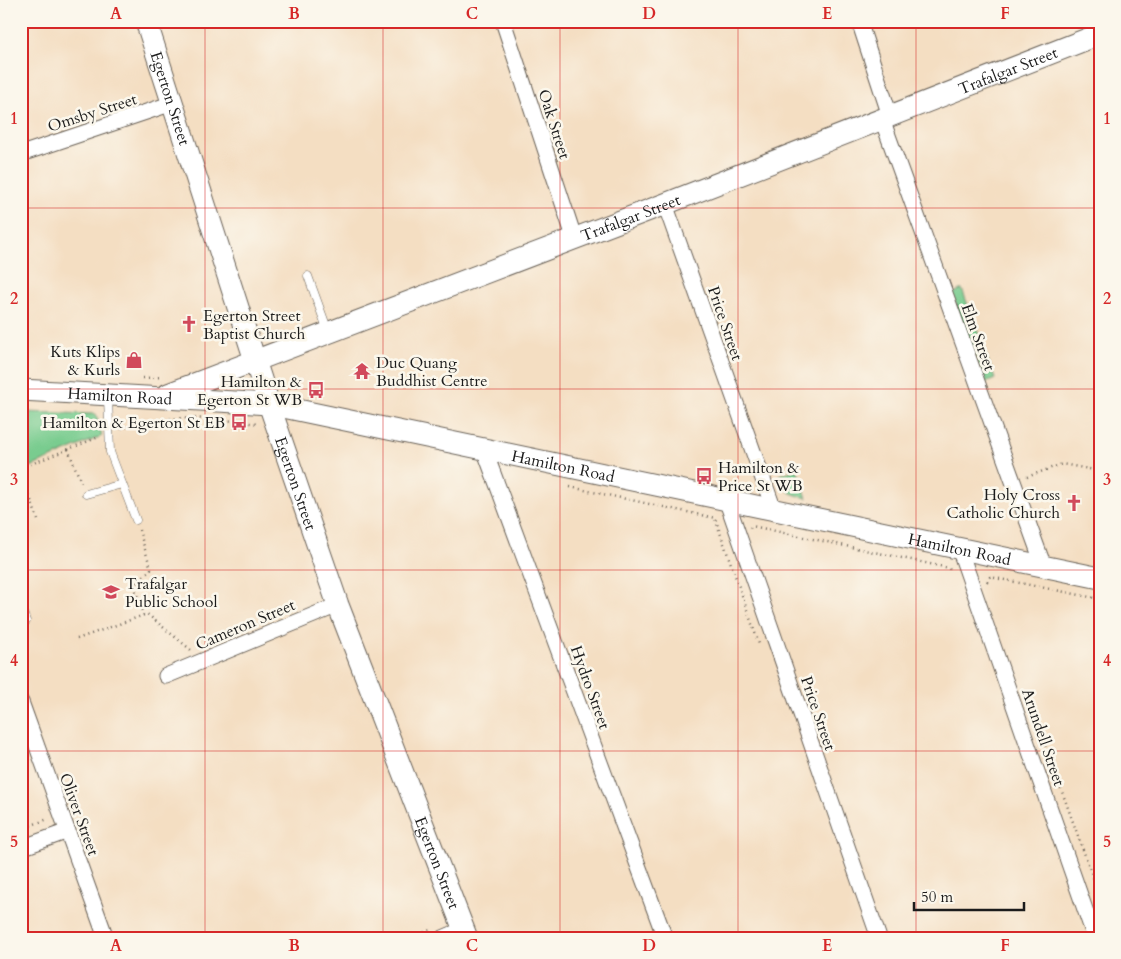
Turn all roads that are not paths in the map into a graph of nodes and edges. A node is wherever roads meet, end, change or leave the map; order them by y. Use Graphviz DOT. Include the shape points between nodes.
graph roads {
  1 [pos="146,21"];
  2 [pos="503,21"];
  3 [pos="859,21"];
  4 [pos="1100,34"];
  5 [pos="173,103"];
  6 [pos="886,118"];
  7 [pos="21,154"];
  8 [pos="665,204"];
  9 [pos="574,237"];
  10 [pos="308,276"];
  11 [pos="329,333"];
  12 [pos="257,362"];
  13 [pos="21,390"];
  14 [pos="108,394"];
  15 [pos="160,397"];
  16 [pos="269,404"];
  17 [pos="484,449"];
  18 [pos="122,484"];
  19 [pos="86,494"];
  20 [pos="726,499"];
  21 [pos="774,510"];
  22 [pos="136,520"];
  23 [pos="959,548"];
  24 [pos="1044,567"];
  25 [pos="1100,578"];
  26 [pos="338,604"];
  27 [pos="21,607"];
  28 [pos="21,623"];
  29 [pos="166,676"];
  30 [pos="21,702"];
  31 [pos="68,831"];
  32 [pos="21,848"];
  33 [pos="440,932"];
  34 [pos="466,934"];
  35 [pos="106,938"];
  36 [pos="665,938"];
  37 [pos="878,938"];
  38 [pos="1095,938"];
  1 -- 5 [label="main road, Egerton Street"];
  2 -- 9 [label="street, Oak Street"];
  3 -- 6 [label="street, Elm Street"];
  4 -- 6 [label="main road, Trafalgar Street"];
  5 -- 7 [label="street, Omsby Street"];
  5 -- 12 [label="main road, Egerton Street"];
  6 -- 8 [label="main road, Trafalgar Street"];
  6 -- 24 [label="street, Elm Street"];
  8 -- 9 [label="main road, Trafalgar Street"];
  8 -- 21 [label="street, Price Street"];
  9 -- 11 [label="main road, Trafalgar Street"];
  10 -- 11 [label="lane"];
  11 -- 12 [label="main road, Trafalgar Street"];
  12 -- 15 [label="main road, Trafalgar Street"];
  12 -- 16 [label="main road, Egerton Street"];
  13 -- 14 [label="main road, Hamilton Road"];
  14 -- 15 [label="main road, Hamilton Road"];
  14 -- 18 [label="lane" via="110,452"];
  15 -- 16 [label="main road, Hamilton Road"];
  16 -- 17 [label="main road, Hamilton Road"];
  16 -- 26 [label="main road, Egerton Street"];
  17 -- 20 [label="main road, Hamilton Road"];
  17 -- 36 [label="street, Hydro Street"];
  18 -- 19 [label="lane"];
  18 -- 22 [label="lane"];
  20 -- 21 [label="main road, Hamilton Road"];
  20 -- 37 [label="street, Price Street"];
  21 -- 23 [label="main road, Hamilton Road"];
  23 -- 24 [label="main road, Hamilton Road"];
  23 -- 38 [label="street, Arundell Street"];
  24 -- 25 [label="main road, Hamilton Road"];
  26 -- 29 [label="street, Cameron Street"];
  26 -- 34 [label="main road, Egerton Street"];
  27 -- 28 [label="lane" via="26,621"];
  30 -- 31 [label="street, Oliver Street"];
  31 -- 32 [label="street"];
  31 -- 35 [label="street, Oliver Street"];
  33 -- 34 [label="street"];
}
